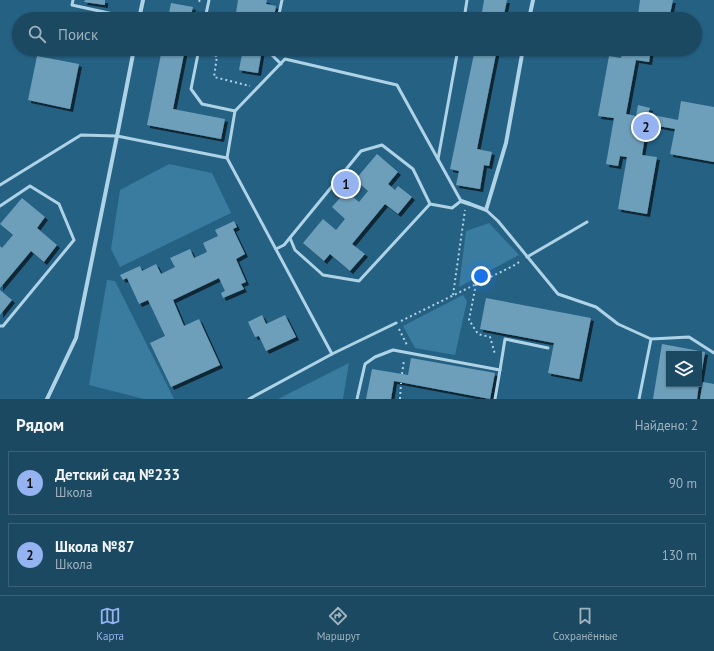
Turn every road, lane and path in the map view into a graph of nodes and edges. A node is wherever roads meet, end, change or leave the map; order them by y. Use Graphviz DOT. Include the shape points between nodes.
graph roads {
  1 [pos="73,0"];
  2 [pos="143,0"];
  3 [pos="209,0"];
  4 [pos="282,0"];
  5 [pos="467,0"];
  6 [pos="533,0"];
  7 [pos="104,12"];
  8 [pos="140,12"];
  9 [pos="206,12"];
  10 [pos="279,12"];
  11 [pos="465,12"];
  12 [pos="530,12"];
  13 [pos="133,56"];
  14 [pos="197,56"];
  15 [pos="217,56"];
  16 [pos="273,56"];
  17 [pos="457,56"];
  18 [pos="523,56"];
  19 [pos="281,64"];
  20 [pos="257,88"];
  21 [pos="235,111"];
  22 [pos="117,136"];
  23 [pos="227,158"];
  24 [pos="438,160"];
  25 [pos="0,185"];
  26 [pos="461,201"];
  27 [pos="466,203"];
  28 [pos="430,204"];
  29 [pos="0,206"];
  30 [pos="486,210"];
  31 [pos="587,222"];
  32 [pos="290,238"];
  33 [pos="276,249"];
  34 [pos="527,257"];
  35 [pos="476,284"];
  36 [pos="453,295"];
  37 [pos="396,323"];
  38 [pos="0,326"];
  39 [pos="651,339"];
  40 [pos="548,348"];
  41 [pos="404,352"];
  42 [pos="411,353"];
  43 [pos="714,353"];
  44 [pos="332,354"];
  45 [pos="500,370"];
  46 [pos="402,374"];
  47 [pos="401,383"];
  48 [pos="47,399"];
  49 [pos="249,399"];
  50 [pos="357,399"];
  51 [pos="400,399"];
  52 [pos="495,399"];
  53 [pos="640,399"];
  1 -- 7 [label="lane" via="72,5"];
  2 -- 8 [label="street"];
  3 -- 9 [label="lane"];
  4 -- 10 [label="lane"];
  5 -- 11 [label="lane"];
  6 -- 12 [label="street"];
  13 -- 22 [label="street"];
  14 -- 21 [label="lane" via="191,89 202,104"];
  15 -- 20 [label="path" via="214,77"];
  16 -- 19 [label="lane"];
  17 -- 24 [label="lane"];
  18 -- 30 [label="street" via="506,143"];
  19 -- 20 [label="lane"];
  19 -- 24 [label="lane" via="285,59 397,85"];
  20 -- 21 [label="lane"];
  21 -- 23 [label="lane"];
  22 -- 23 [label="lane"];
  22 -- 25 [label="lane" via="81,135"];
  22 -- 48 [label="street" via="76,338"];
  23 -- 33 [label="lane"];
  24 -- 26 [label="lane"];
  26 -- 27 [label="street"];
  26 -- 28 [label="lane" via="452,208"];
  27 -- 30 [label="street"];
  27 -- 36 [label="path"];
  28 -- 32 [label="lane" via="359,281 323,275 295,250"];
  28 -- 32 [label="lane" via="413,169 382,144 361,151"];
  29 -- 38 [label="lane" via="30,186 59,204 74,240 3,326"];
  30 -- 34 [label="lane"];
  31 -- 34 [label="lane"];
  32 -- 33 [label="lane"];
  33 -- 44 [label="lane"];
  34 -- 35 [label="path"];
  34 -- 39 [label="lane" via="558,294 596,307 618,324"];
  35 -- 36 [label="path"];
  35 -- 45 [label="path" via="469,320 478,334 490,337"];
  36 -- 37 [label="path"];
  37 -- 42 [label="path"];
  37 -- 44 [label="lane"];
  39 -- 43 [label="lane" via="689,337"];
  39 -- 53 [label="lane"];
  40 -- 45 [label="lane" via="505,339"];
  41 -- 42 [label="lane"];
  41 -- 46 [label="path"];
  41 -- 50 [label="lane" via="393,350 365,364"];
  42 -- 45 [label="lane"];
  44 -- 49 [label="lane"];
  45 -- 52 [label="lane"];
  47 -- 51 [label="path"];
}
